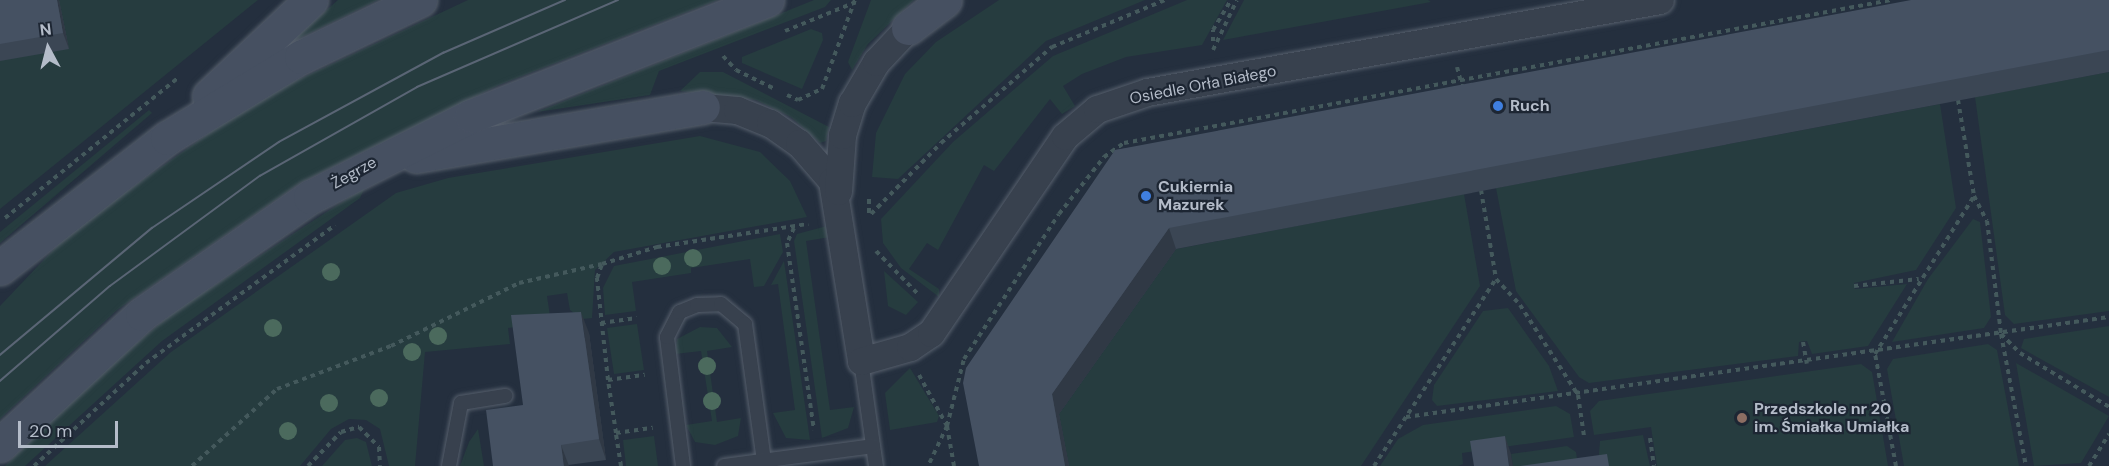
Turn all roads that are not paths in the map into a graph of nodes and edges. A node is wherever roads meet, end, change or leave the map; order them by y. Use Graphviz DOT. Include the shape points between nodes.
graph roads {
  1 [pos="311,0"];
  2 [pos="420,0"];
  3 [pos="767,0"];
  4 [pos="945,0"];
  5 [pos="1660,0"];
  6 [pos="908,28"];
  7 [pos="703,107"];
  8 [pos="167,138"];
  9 [pos="343,178"];
  10 [pos="838,191"];
  11 [pos="0,268"];
  12 [pos="861,361"];
  13 [pos="505,396"];
  14 [pos="0,445"];
  15 [pos="873,446"];
  16 [pos="764,461"];
  17 [pos="449,466"];
  18 [pos="683,466"];
  19 [pos="724,466"];
  20 [pos="876,466"];
  1 -- 8 [label="street"];
  2 -- 8 [label="street" via="301,57"];
  3 -- 9 [label="street, Żegrze" via="471,116"];
  4 -- 6 [label="street"];
  5 -- 12 [label="street, Osiedle Orła Białego" via="1147,92 1097,109 1065,136 930,333 910,347"];
  6 -- 10 [label="street" via="876,62 852,103 842,135"];
  7 -- 9 [label="street" via="444,149"];
  7 -- 10 [label="street" via="753,115 786,132"];
  8 -- 11 [label="street"];
  9 -- 14 [label="street, Żegrze" via="142,314"];
  10 -- 12 [label="street"];
  12 -- 15 [label="lane"];
  13 -- 17 [label="lane" via="461,402"];
  15 -- 16 [label="lane"];
  15 -- 20 [label="lane"];
  16 -- 18 [label="lane" via="745,324 721,304 697,305 680,312 667,337"];
  16 -- 19 [label="lane"];
}
